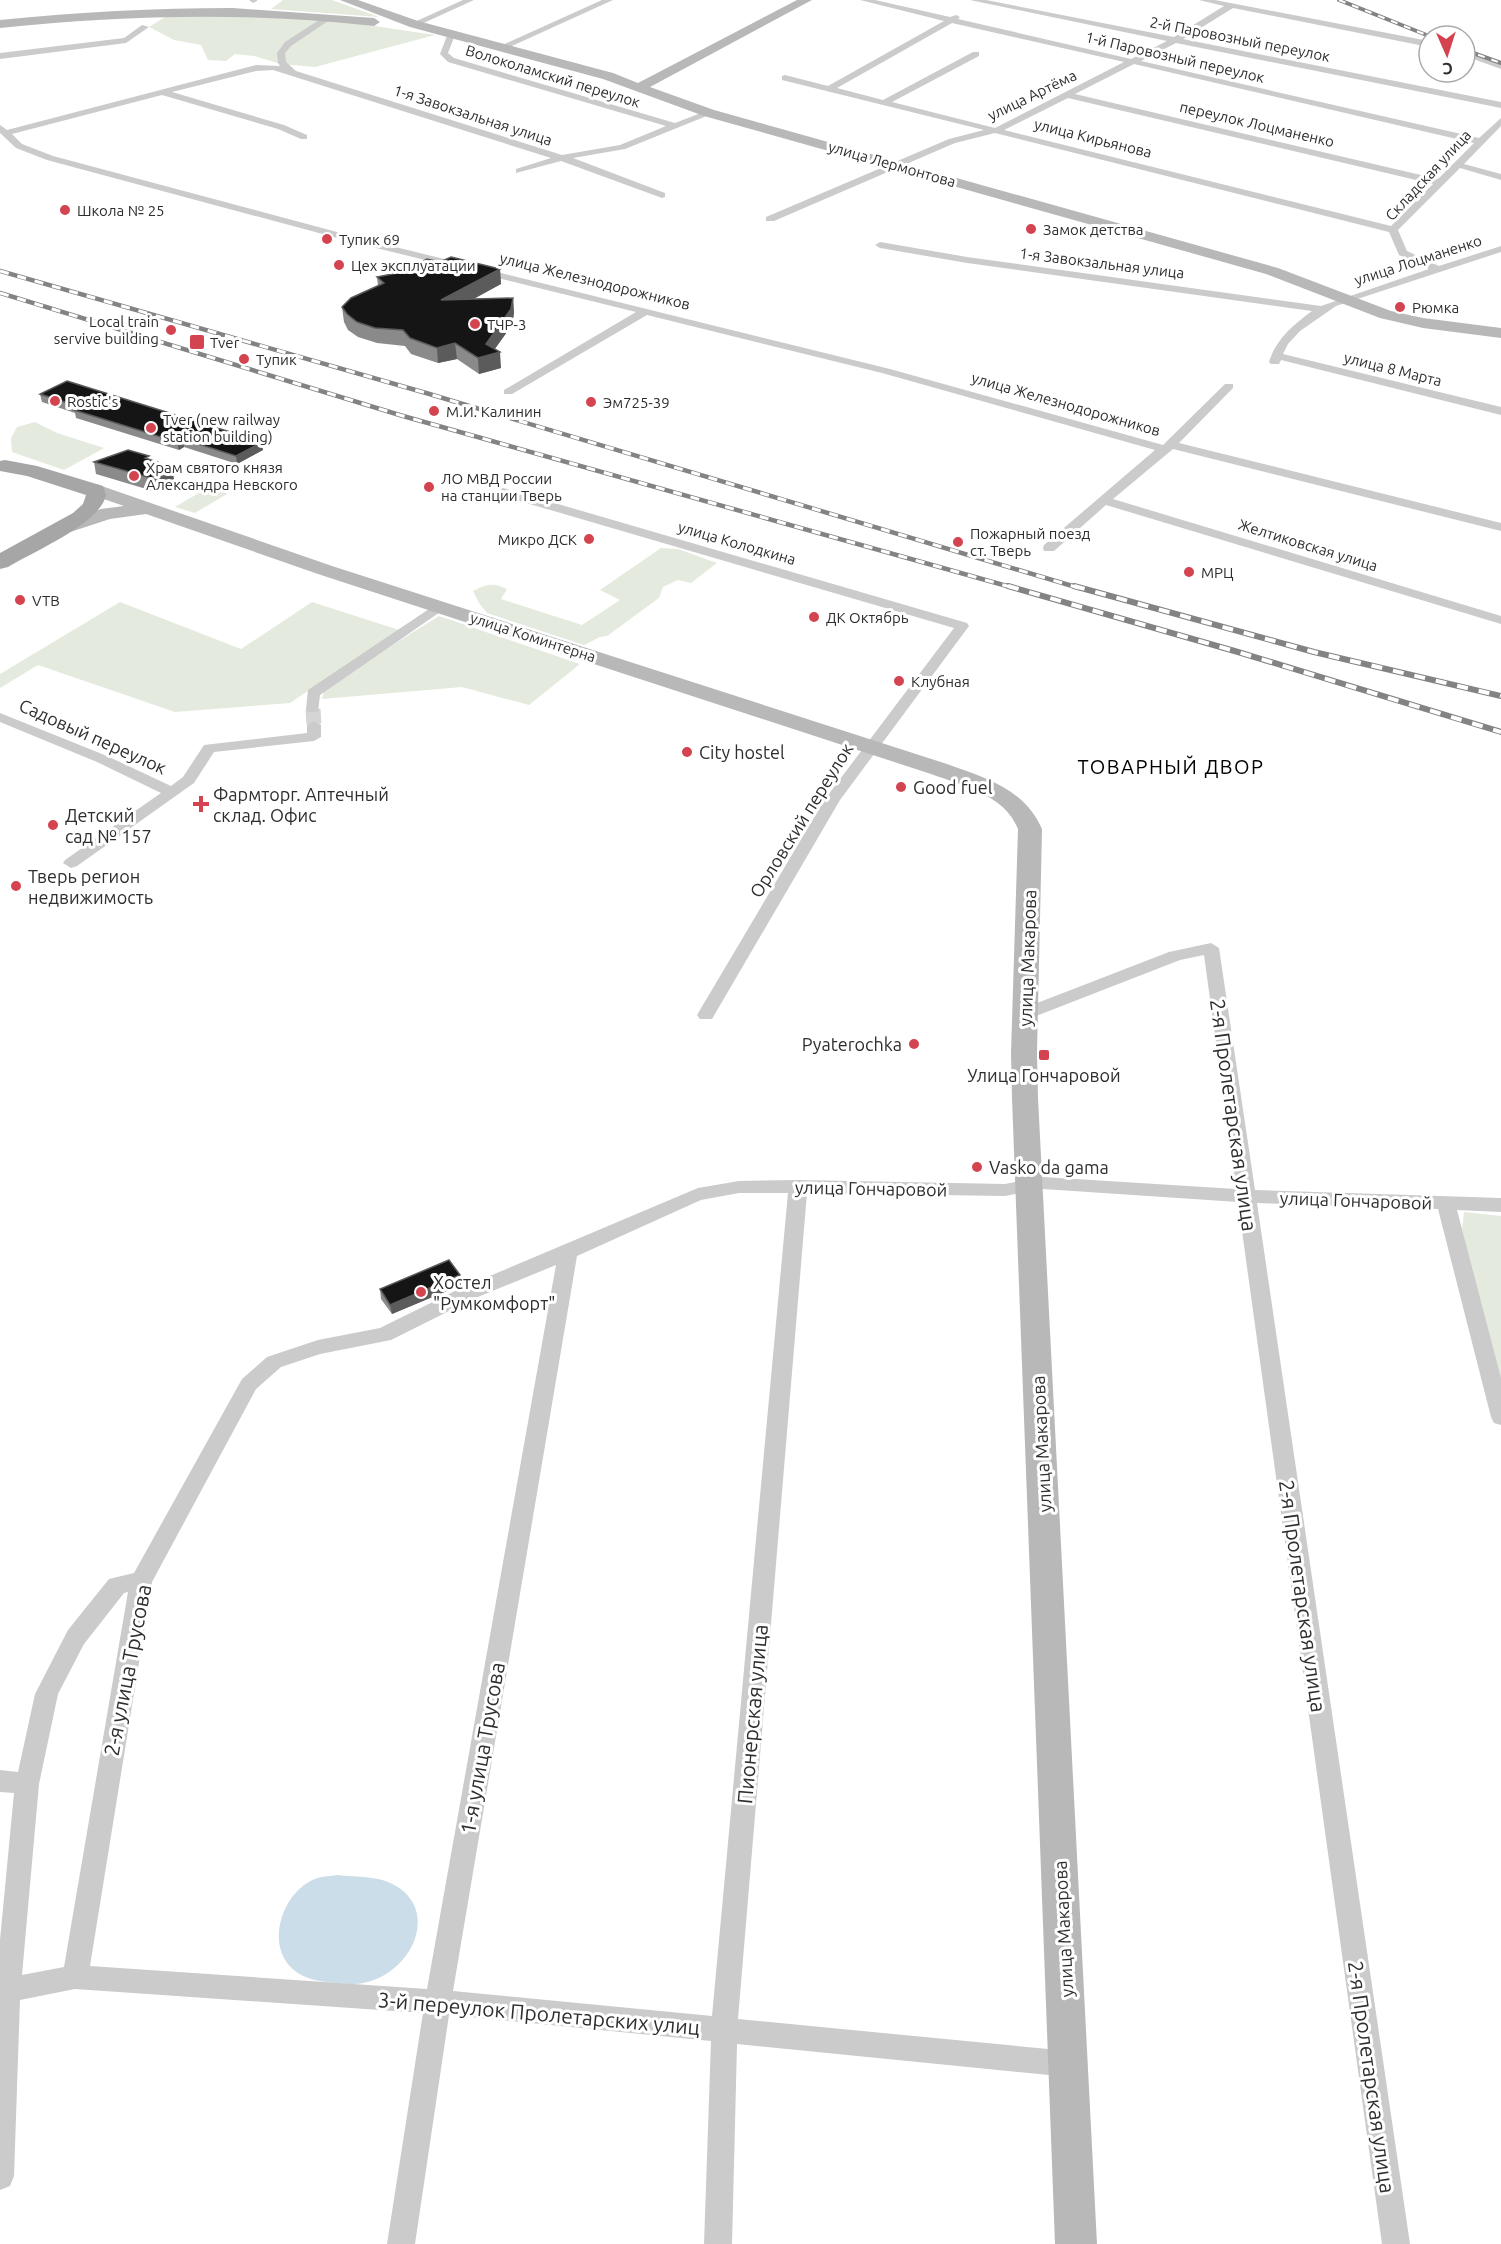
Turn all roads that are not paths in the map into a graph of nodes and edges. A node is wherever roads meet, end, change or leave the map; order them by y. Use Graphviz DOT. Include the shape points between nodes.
graph roads {
  1 [pos="470,0"];
  2 [pos="609,0"];
  3 [pos="806,0"];
  4 [pos="864,0"];
  5 [pos="1203,0"];
  6 [pos="354,1"];
  7 [pos="979,1"];
  8 [pos="1232,5"];
  9 [pos="330,17"];
  10 [pos="950,20"];
  11 [pos="0,24"];
  12 [pos="414,24"];
  13 [pos="145,27"];
  14 [pos="456,36"];
  15 [pos="1175,40"];
  16 [pos="1417,42"];
  17 [pos="502,47"];
  18 [pos="976,54"];
  19 [pos="0,56"];
  20 [pos="1477,57"];
  21 [pos="1134,62"];
  22 [pos="1501,66"];
  23 [pos="292,72"];
  24 [pos="785,78"];
  25 [pos="640,87"];
  26 [pos="830,89"];
  27 [pos="162,92"];
  28 [pos="1067,94"];
  29 [pos="886,102"];
  30 [pos="1501,105"];
  31 [pos="709,113"];
  32 [pos="1501,121"];
  33 [pos="675,126"];
  34 [pos="997,130"];
  35 [pos="2,131"];
  36 [pos="304,136"];
  37 [pos="1480,141"];
  38 [pos="560,158"];
  39 [pos="893,165"];
  40 [pos="1459,165"];
  41 [pos="519,171"];
  42 [pos="1501,177"];
  43 [pos="1439,182"];
  44 [pos="662,195"];
  45 [pos="770,219"];
  46 [pos="1393,230"];
  47 [pos="880,245"];
  48 [pos="1501,249"];
  49 [pos="1438,269"];
  50 [pos="1345,300"];
  51 [pos="1321,309"];
  52 [pos="646,311"];
  53 [pos="1501,333"];
  54 [pos="1229,386"];
  55 [pos="508,392"];
  56 [pos="1501,411"];
  57 [pos="1167,447"];
  58 [pos="3,465"];
  59 [pos="65,487"];
  60 [pos="503,492"];
  61 [pos="99,498"];
  62 [pos="1105,501"];
  63 [pos="138,507"];
  64 [pos="60,522"];
  65 [pos="1501,527"];
  66 [pos="1049,548"];
  67 [pos="0,550"];
  68 [pos="0,562"];
  69 [pos="438,607"];
  70 [pos="1501,620"];
  71 [pos="962,626"];
  72 [pos="0,717"];
  73 [pos="870,747"];
  74 [pos="171,792"];
  75 [pos="71,863"];
  76 [pos="1025,1014"];
  77 [pos="706,1015"];
  78 [pos="798,1186"];
  79 [pos="1028,1186"];
  80 [pos="1246,1196"];
  81 [pos="1446,1203"];
  82 [pos="1501,1205"];
  83 [pos="568,1252"];
  84 [pos="274,1362"];
  85 [pos="1501,1417"];
  86 [pos="141,1581"];
  87 [pos="0,1780"];
  88 [pos="27,1784"];
  89 [pos="75,1977"];
  90 [pos="8,1990"];
  91 [pos="438,2002"];
  92 [pos="724,2030"];
  93 [pos="1070,2064"];
  94 [pos="0,2176"];
  95 [pos="400,2244"];
  96 [pos="718,2244"];
  97 [pos="1076,2244"];
  98 [pos="1396,2244"];
  1 -- 12 [label="street"];
  2 -- 17 [label="street"];
  3 -- 25 [label="main road"];
  4 -- 10 [label="street, 1-й Паровозный переулок"];
  5 -- 8 [label="street"];
  6 -- 12 [label="main road, улица Лермонтова"];
  7 -- 10 [label="street"];
  7 -- 15 [label="street, 2-й Паровозный переулок"];
  8 -- 15 [label="street, улица Артёма"];
  8 -- 16 [label="street"];
  9 -- 11 [label="main road" via="170,11"];
  9 -- 14 [label="main road"];
  9 -- 23 [label="street" via="288,44 281,53 282,63"];
  10 -- 21 [label="street, 1-й Паровозный переулок"];
  10 -- 26 [label="street"];
  12 -- 14 [label="main road, улица Лермонтова"];
  13 -- 19 [label="street" via="126,39"];
  14 -- 17 [label="main road, улица Лермонтова"];
  14 -- 33 [label="street, Волоколамский переулок" via="444,54 451,60"];
  15 -- 21 [label="street, улица Артёма"];
  15 -- 30 [label="street, 2-й Паровозный переулок"];
  17 -- 25 [label="main road, улица Лермонтова"];
  18 -- 29 [label="street"];
  20 -- 22 [label="street"];
  21 -- 28 [label="street, улица Артёма"];
  21 -- 37 [label="street, 1-й Паровозный переулок"];
  23 -- 27 [label="street, 1-я Завокзальная улица" via="256,68"];
  23 -- 38 [label="street, 1-я Завокзальная улица"];
  24 -- 26 [label="street, улица Кирьянова"];
  25 -- 31 [label="main road, улица Лермонтова"];
  26 -- 29 [label="street, улица Кирьянова"];
  27 -- 35 [label="street"];
  27 -- 36 [label="street"];
  28 -- 34 [label="street, улица Артёма"];
  28 -- 43 [label="street, переулок Лоцманенко"];
  29 -- 34 [label="street, улица Кирьянова"];
  31 -- 33 [label="street"];
  31 -- 39 [label="main road, улица Лермонтова"];
  32 -- 37 [label="street, Складская улица"];
  33 -- 38 [label="street" via="622,147"];
  34 -- 39 [label="street, улица Артёма" via="952,141"];
  34 -- 46 [label="street, улица Кирьянова"];
  35 -- 52 [label="street, улица Железнодорожников" via="19,146 50,158"];
  37 -- 40 [label="street, Складская улица"];
  38 -- 41 [label="street"];
  38 -- 44 [label="street, 1-я Завокзальная улица"];
  39 -- 45 [label="street, улица Артёма"];
  39 -- 50 [label="main road, улица Лермонтова" via="1272,271"];
  40 -- 42 [label="street"];
  40 -- 43 [label="street, Складская улица"];
  43 -- 46 [label="street, Складская улица"];
  46 -- 49 [label="street, Складская улица" via="1404,253"];
  47 -- 51 [label="street, 1-я Завокзальная улица"];
  48 -- 49 [label="street, улица Лоцманенко"];
  49 -- 50 [label="street, улица Лоцманенко"];
  50 -- 51 [label="street"];
  50 -- 53 [label="main road, улица Лермонтова" via="1408,320"];
  51 -- 56 [label="street, улица 8 Марта" via="1277,350 1277,359"];
  52 -- 55 [label="street"];
  52 -- 57 [label="street, улица Железнодорожников"];
  54 -- 57 [label="street"];
  57 -- 62 [label="street"];
  57 -- 65 [label="street, улица Железнодорожников"];
  58 -- 59 [label="main road, улица Коминтерна"];
  58 -- 61 [label="main road, улица Коминтерна" via="30,470"];
  59 -- 61 [label="main road, улица Коминтерна"];
  59 -- 64 [label="main road" via="70,500"];
  60 -- 71 [label="street, улица Колодкина"];
  61 -- 63 [label="main road, улица Коминтерна"];
  61 -- 64 [label="main road" via="82,516"];
  62 -- 66 [label="street"];
  62 -- 70 [label="street, Желтиковская улица"];
  63 -- 64 [label="main road"];
  63 -- 69 [label="main road, улица Коминтерна" via="172,522 196,526"];
  64 -- 67 [label="main road"];
  64 -- 68 [label="main road"];
  69 -- 73 [label="main road, улица Коминтерна"];
  69 -- 74 [label="street" via="313,693 314,737 209,748 189,780"];
  71 -- 73 [label="street, Орловский переулок"];
  72 -- 74 [label="street, Садовый переулок"];
  73 -- 76 [label="main road, улица Макарова" via="998,793 1025,815 1030,829"];
  73 -- 77 [label="street, Орловский переулок" via="833,799"];
  74 -- 75 [label="street"];
  76 -- 79 [label="main road, улица Макарова"];
  76 -- 80 [label="street, 2-я Пролетарская улица" via="1175,956 1210,948"];
  78 -- 79 [label="street, улица Гончаровой" via="1005,1190"];
  78 -- 83 [label="street, улица Гончаровой" via="739,1187 698,1194"];
  78 -- 92 [label="street, Пионерская улица"];
  79 -- 80 [label="street, улица Гончаровой" via="1043,1183"];
  79 -- 93 [label="main road, улица Макарова"];
  80 -- 81 [label="street, улица Гончаровой"];
  80 -- 98 [label="street, 2-я Пролетарская улица"];
  81 -- 82 [label="street, улица Гончаровой"];
  81 -- 85 [label="street"];
  83 -- 84 [label="street, улица Гончаровой" via="466,1294 384,1335 318,1347"];
  83 -- 91 [label="street, 1-я улица Трусова"];
  84 -- 86 [label="street, 2-я улица Трусова" via="249,1384"];
  86 -- 88 [label="street" via="117,1585 76,1636 47,1694"];
  86 -- 89 [label="street, 2-я улица Трусова"];
  87 -- 88 [label="street"];
  88 -- 90 [label="street"];
  89 -- 90 [label="street, 3-й переулок Пролетарских улиц"];
  89 -- 91 [label="street, 3-й переулок Пролетарских улиц"];
  90 -- 94 [label="street"];
  91 -- 92 [label="street, 3-й переулок Пролетарских улиц"];
  91 -- 95 [label="street, 1-я улица Трусова"];
  92 -- 93 [label="street, 3-й переулок Пролетарских улиц"];
  92 -- 96 [label="street, Пионерская улица"];
  93 -- 97 [label="main road, улица Макарова"];
}
